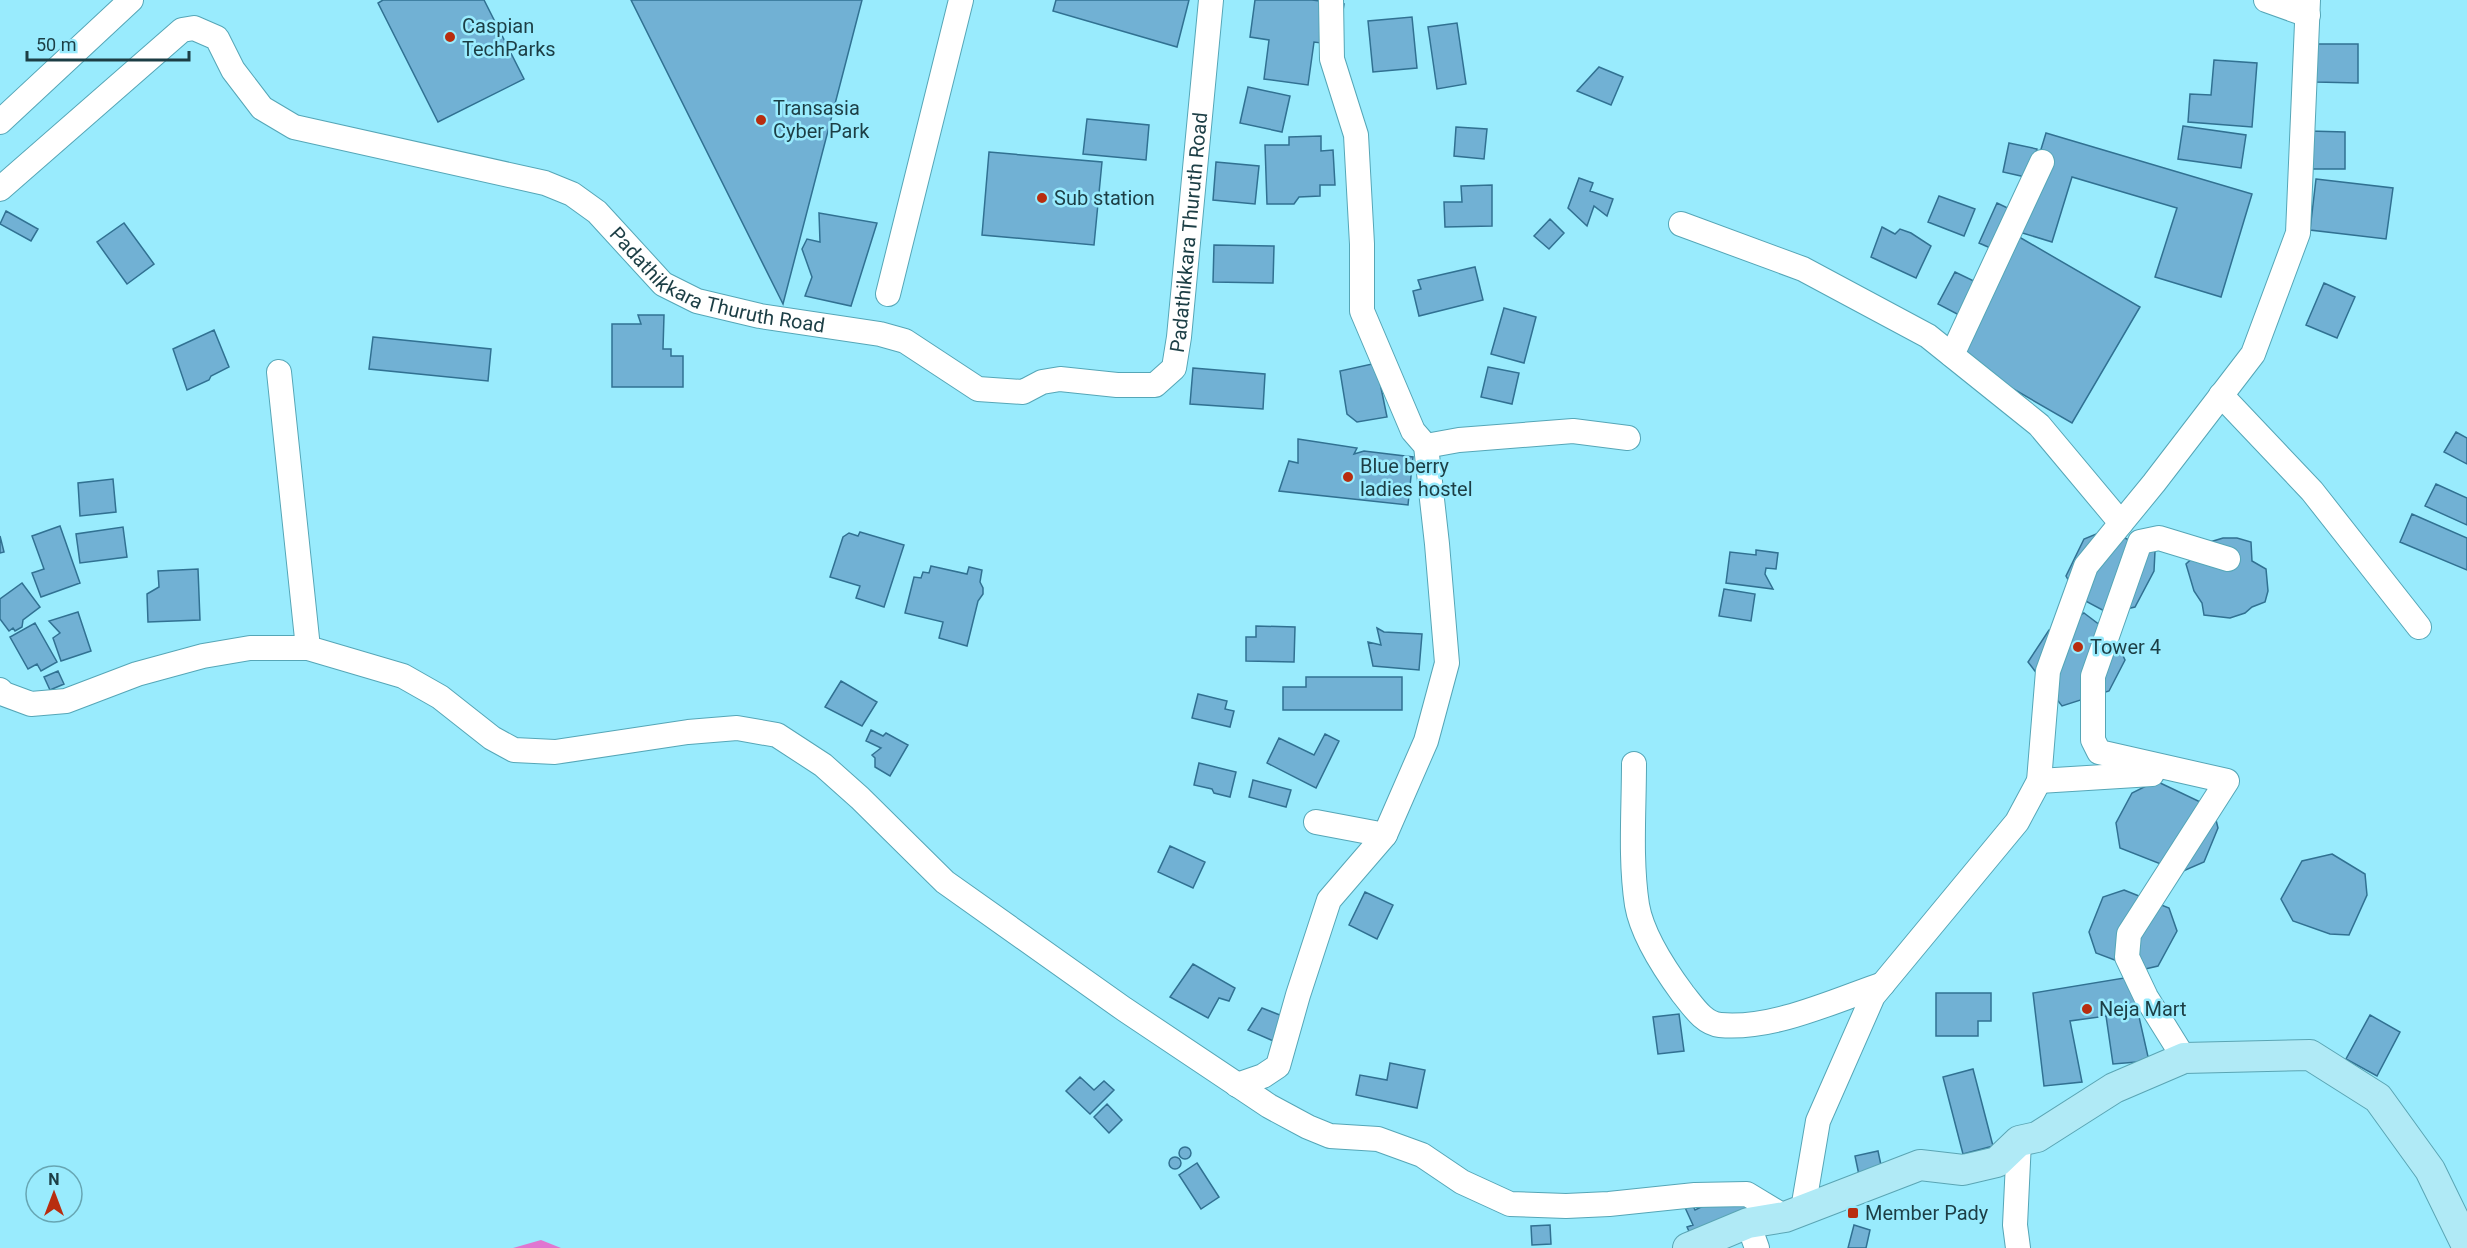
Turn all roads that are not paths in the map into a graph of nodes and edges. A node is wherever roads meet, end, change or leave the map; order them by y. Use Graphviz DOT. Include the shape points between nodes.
graph roads {
  1 [pos="131,0"];
  2 [pos="961,0"];
  3 [pos="1211,0"];
  4 [pos="1331,0"];
  5 [pos="2266,0"];
  6 [pos="2308,8"];
  7 [pos="0,122"];
  8 [pos="2042,162"];
  9 [pos="0,189"];
  10 [pos="1681,224"];
  11 [pos="888,294"];
  12 [pos="1952,355"];
  13 [pos="279,372"];
  14 [pos="2222,395"];
  15 [pos="1628,438"];
  16 [pos="1426,446"];
  17 [pos="2121,523"];
  18 [pos="2228,560"];
  19 [pos="2419,627"];
  20 [pos="308,648"];
  21 [pos="0,690"];
  22 [pos="1634,764"];
  23 [pos="2152,774"];
  24 [pos="2039,781"];
  25 [pos="1317,822"];
  26 [pos="1385,835"];
  27 [pos="1883,984"];
  28 [pos="2184,1058"];
  29 [pos="1237,1085"];
  30 [pos="2019,1141"];
  31 [pos="1794,1213"];
  32 [pos="1753,1235"];
  33 [pos="2467,1246"];
  34 [pos="1688,1248"];
  35 [pos="2018,1248"];
  1 -- 7 [label="street"];
  2 -- 11 [label="street"];
  3 -- 9 [label="street, Padathikkara Thuruth Road" via="1179,337 1174,368 1155,385 1060,380 1042,382 1023,392 978,389 905,341 759,316 697,301 663,284 597,212 572,194 545,183 294,127 262,108 233,70 218,38 194,28 182,30"];
  4 -- 16 [label="street" via="1332,59 1356,135 1362,310 1413,431"];
  5 -- 6 [label="street"];
  6 -- 14 [label="street" via="2298,233 2253,354"];
  8 -- 12 [label="street"];
  10 -- 12 [label="street" via="1803,269 1928,336"];
  12 -- 17 [label="street" via="2039,425"];
  13 -- 20 [label="street"];
  14 -- 17 [label="street"];
  14 -- 19 [label="street" via="2312,490"];
  15 -- 16 [label="street" via="1573,430"];
  16 -- 26 [label="street" via="1447,663 1426,741"];
  17 -- 24 [label="street" via="2085,566 2048,671"];
  18 -- 28 [label="street" via="2159,538 2140,542 2093,676 2093,740 2099,752 2227,781 2129,934 2127,957 2146,997"];
  20 -- 21 [label="street" via="250,648 202,656 137,674 66,701 31,704"];
  20 -- 29 [label="street" via="403,676 440,697 492,738 514,750 555,752 737,728 777,735 860,798 945,882"];
  22 -- 27 [label="street" via="1638,907 1654,948 1702,1017 1718,1025 1756,1024"];
  23 -- 24 [label="street"];
  24 -- 27 [label="street" via="2017,822"];
  25 -- 26 [label="street"];
  26 -- 29 [label="street" via="1329,900 1278,1066"];
  27 -- 31 [label="street" via="1873,996 1818,1121"];
  28 -- 30 [label="main road" via="2114,1088 2037,1137"];
  28 -- 33 [label="main road" via="2310,1055 2378,1098 2430,1170"];
  29 -- 31 [label="street" via="1308,1127 1330,1136 1378,1139 1422,1155 1462,1182 1510,1204 1566,1206 1747,1194"];
  30 -- 31 [label="main road" via="1997,1162 1963,1170 1920,1165"];
  30 -- 35 [label="street" via="2015,1216"];
  31 -- 32 [label="main road"];
  32 -- 34 [label="main road"];
}
